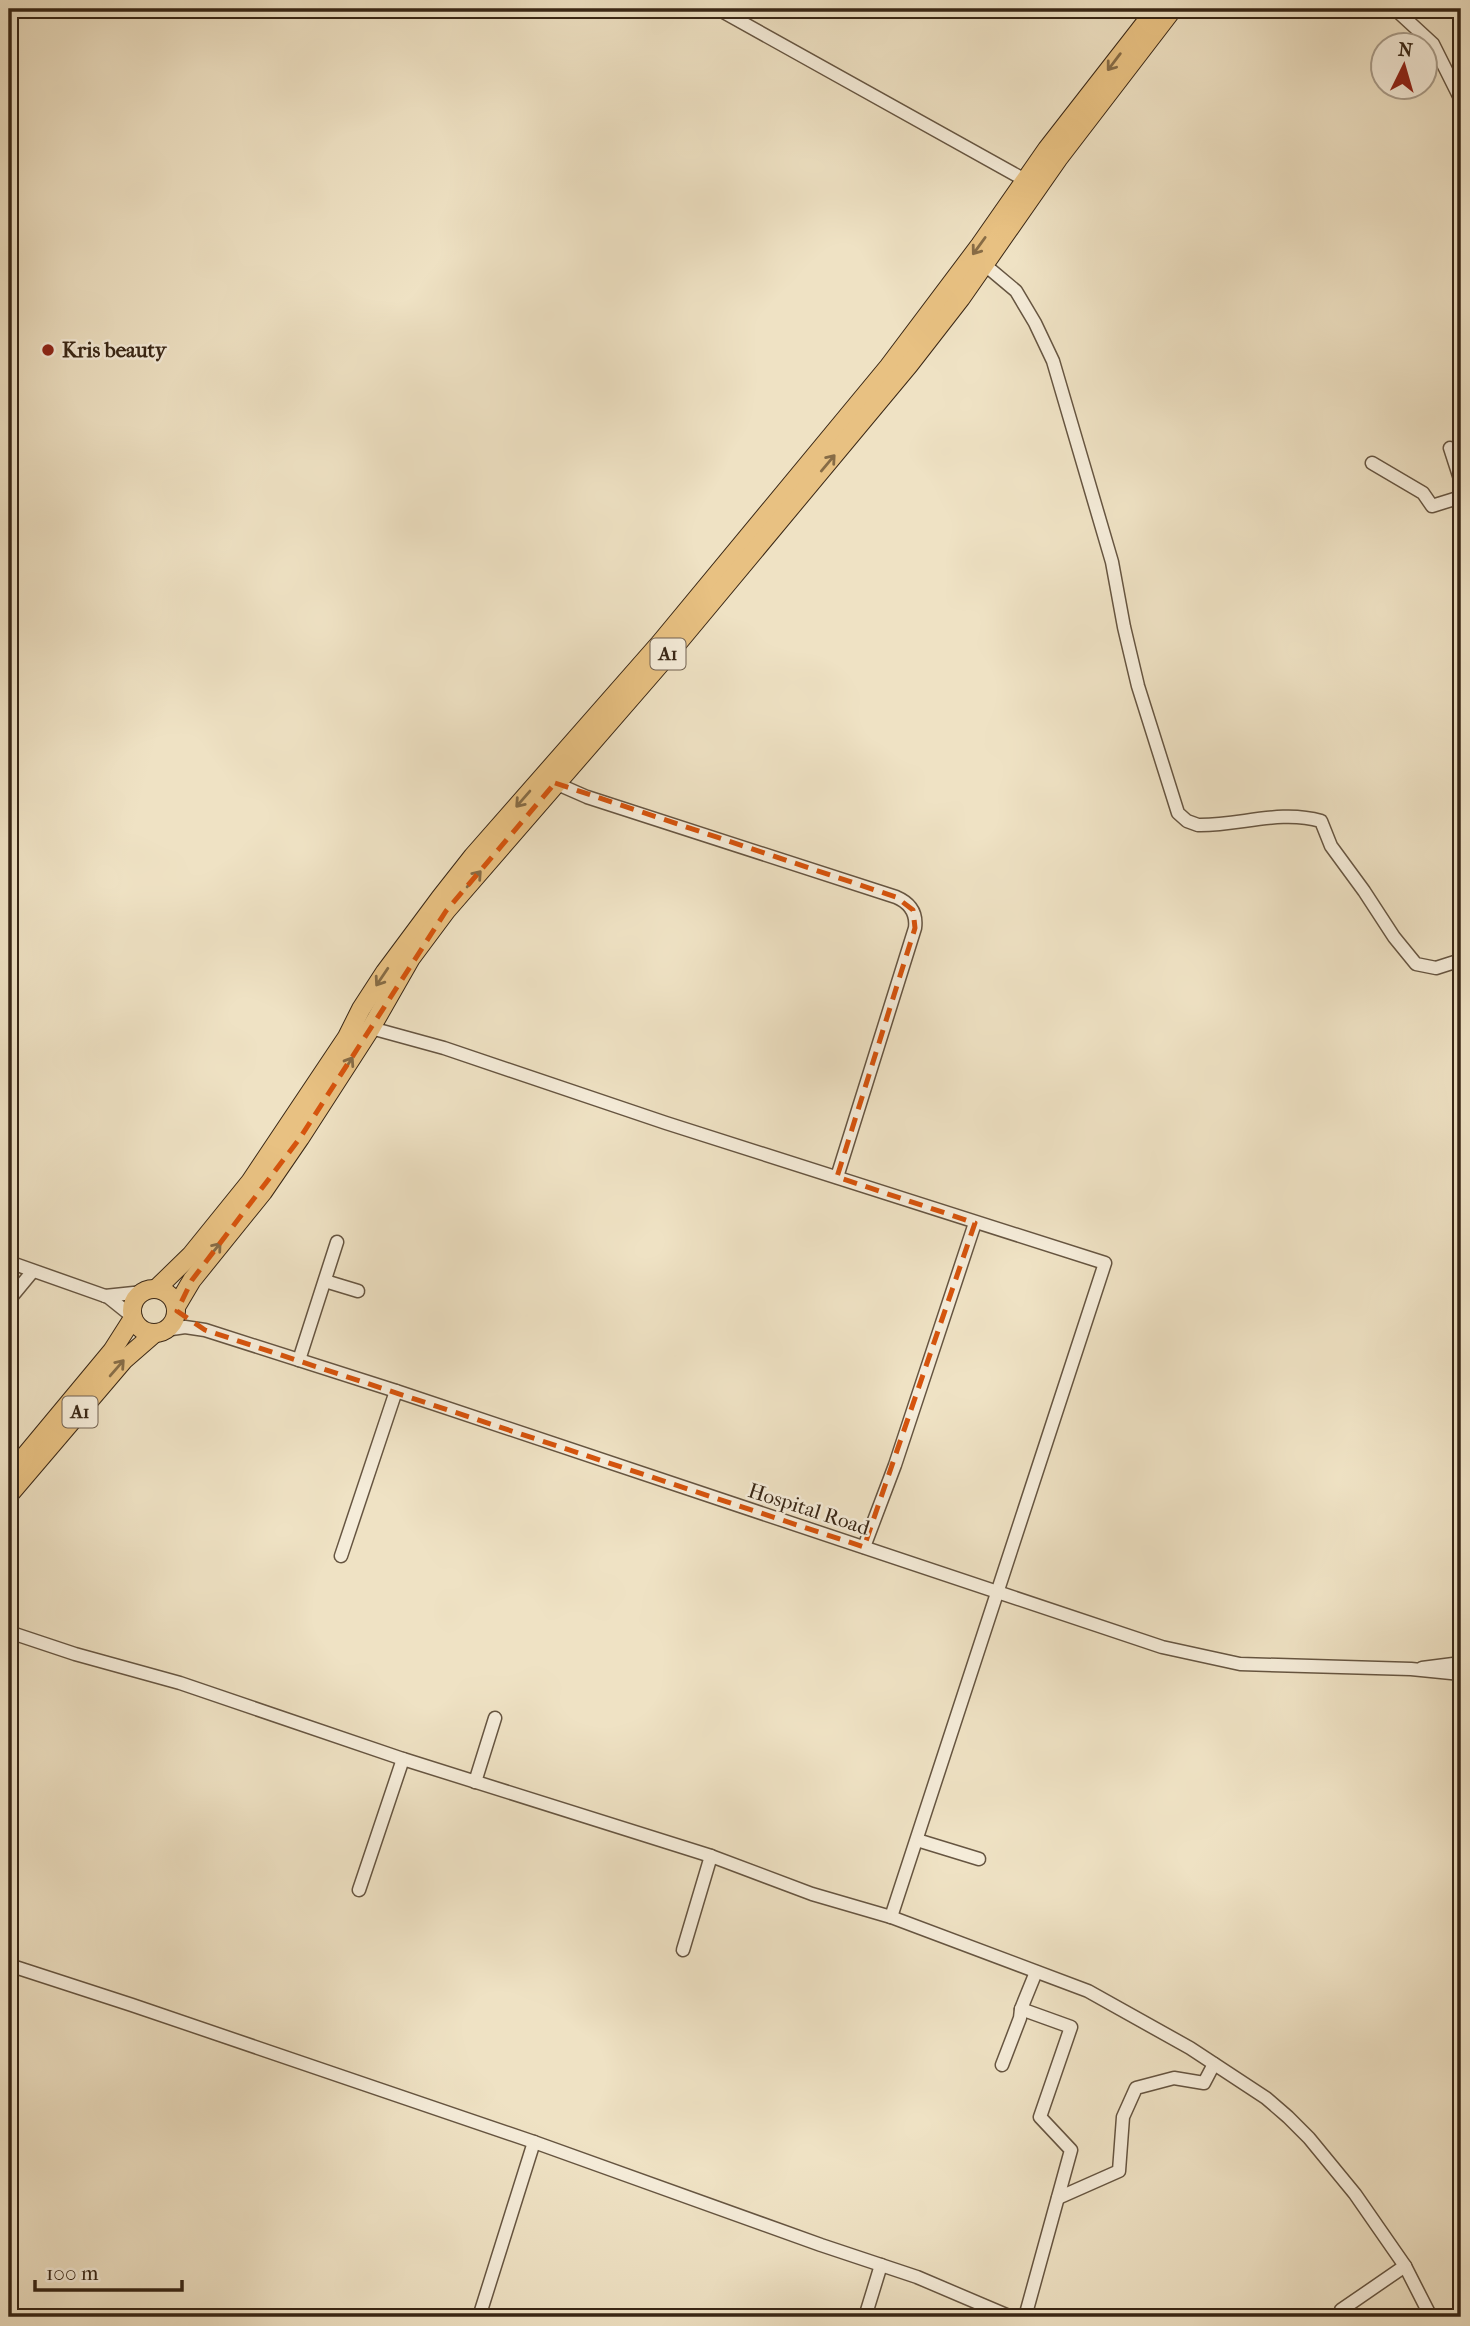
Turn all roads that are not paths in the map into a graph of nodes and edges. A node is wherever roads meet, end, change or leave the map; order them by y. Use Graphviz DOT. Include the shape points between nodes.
graph roads {
  1 [pos="718,9"];
  2 [pos="1156,9"];
  3 [pos="1173,9"];
  4 [pos="1395,9"];
  5 [pos="1461,100"];
  6 [pos="1026,180"];
  7 [pos="985,265"];
  8 [pos="1450,448"];
  9 [pos="1372,463"];
  10 [pos="1461,482"];
  11 [pos="1461,497"];
  12 [pos="555,783"];
  13 [pos="1461,960"];
  14 [pos="371,1028"];
  15 [pos="837,1177"];
  16 [pos="975,1223"];
  17 [pos="337,1242"];
  18 [pos="9,1262"];
  19 [pos="33,1271"];
  20 [pos="325,1281"];
  21 [pos="150,1290"];
  22 [pos="358,1291"];
  23 [pos="104,1296"];
  24 [pos="9,1300"];
  25 [pos="176,1308"];
  26 [pos="130,1316"];
  27 [pos="205,1330"];
  28 [pos="160,1332"];
  29 [pos="299,1360"];
  30 [pos="396,1391"];
  31 [pos="9,1475"];
  32 [pos="9,1495"];
  33 [pos="864,1548"];
  34 [pos="341,1556"];
  35 [pos="999,1592"];
  36 [pos="9,1632"];
  37 [pos="1461,1663"];
  38 [pos="1411,1669"];
  39 [pos="1461,1674"];
  40 [pos="495,1718"];
  41 [pos="403,1759"];
  42 [pos="475,1782"];
  43 [pos="917,1840"];
  44 [pos="711,1856"];
  45 [pos="979,1859"];
  46 [pos="359,1890"];
  47 [pos="891,1917"];
  48 [pos="683,1950"];
  49 [pos="9,1965"];
  50 [pos="1036,1972"];
  51 [pos="1021,2009"];
  52 [pos="1214,2064"];
  53 [pos="1002,2065"];
  54 [pos="534,2142"];
  55 [pos="1058,2198"];
  56 [pos="881,2265"];
  57 [pos="1405,2266"];
  58 [pos="1341,2310"];
  59 [pos="479,2317"];
  60 [pos="865,2317"];
  61 [pos="1011,2317"];
  62 [pos="1025,2317"];
  63 [pos="1431,2317"];
  1 -- 6 [label="street"];
  2 -- 6 [label="highway, A1, one-way"];
  3 -- 7 [label="highway, A1" via="1058,159"];
  4 -- 5 [label="street" via="1433,44"];
  6 -- 21 [label="highway, A1, one-way" via="931,311 819,452 473,856 373,991 250,1182 191,1255"];
  12 -- 7 [label="highway, A1, one-way" via="844,444"];
  7 -- 13 [label="street" via="1016,291 1053,361 1112,562 1138,686 1178,813 1198,825 1283,816 1321,821 1331,846 1416,964 1436,968"];
  8 -- 10 [label="street"];
  9 -- 11 [label="street" via="1423,493 1432,506"];
  14 -- 12 [label="highway, A1, one-way" via="425,939"];
  12 -- 15 [label="street" via="896,897 910,906 915,928"];
  14 -- 15 [label="street"];
  25 -- 14 [label="highway, A1, one-way" via="195,1275 263,1192"];
  15 -- 16 [label="street"];
  16 -- 33 [label="street"];
  16 -- 35 [label="street" via="1105,1263"];
  17 -- 20 [label="street"];
  18 -- 19 [label="street"];
  19 -- 23 [label="street"];
  19 -- 24 [label="street"];
  20 -- 22 [label="street"];
  20 -- 29 [label="street"];
  21 -- 23 [label="street"];
  21 -- 25 [label="highway" via="168,1294"];
  21 -- 26 [label="highway" via="133,1304"];
  23 -- 26 [label="street"];
  25 -- 27 [label="street"];
  25 -- 28 [label="highway" via="173,1323"];
  26 -- 28 [label="highway" via="140,1328"];
  26 -- 31 [label="highway, A1" via="121,1339"];
  27 -- 28 [label="street" via="185,1327"];
  27 -- 29 [label="street, Hospital Road"];
  32 -- 28 [label="highway, A1, one-way" via="124,1360"];
  29 -- 30 [label="street, Hospital Road"];
  30 -- 33 [label="street, Hospital Road"];
  30 -- 34 [label="street"];
  33 -- 35 [label="street, Hospital Road"];
  35 -- 38 [label="street, Hospital Road" via="1162,1647 1215,1660 1294,1668"];
  35 -- 43 [label="street"];
  36 -- 41 [label="street"];
  37 -- 38 [label="street"];
  38 -- 39 [label="street"];
  40 -- 42 [label="street"];
  41 -- 42 [label="street"];
  41 -- 46 [label="street"];
  42 -- 44 [label="street"];
  43 -- 45 [label="street"];
  43 -- 47 [label="street"];
  44 -- 47 [label="street" via="812,1894"];
  44 -- 48 [label="street"];
  47 -- 50 [label="street"];
  49 -- 54 [label="street"];
  50 -- 51 [label="street"];
  50 -- 52 [label="street" via="1088,1991"];
  51 -- 53 [label="street"];
  51 -- 55 [label="street" via="1071,2027 1040,2117 1070,2150"];
  52 -- 55 [label="street" via="1204,2083 1174,2078 1136,2088 1123,2117 1119,2171"];
  52 -- 57 [label="street" via="1266,2098 1309,2138"];
  54 -- 56 [label="street"];
  54 -- 59 [label="street"];
  55 -- 62 [label="street"];
  56 -- 60 [label="street"];
  56 -- 61 [label="street"];
  57 -- 58 [label="street"];
  57 -- 63 [label="street"];
}
